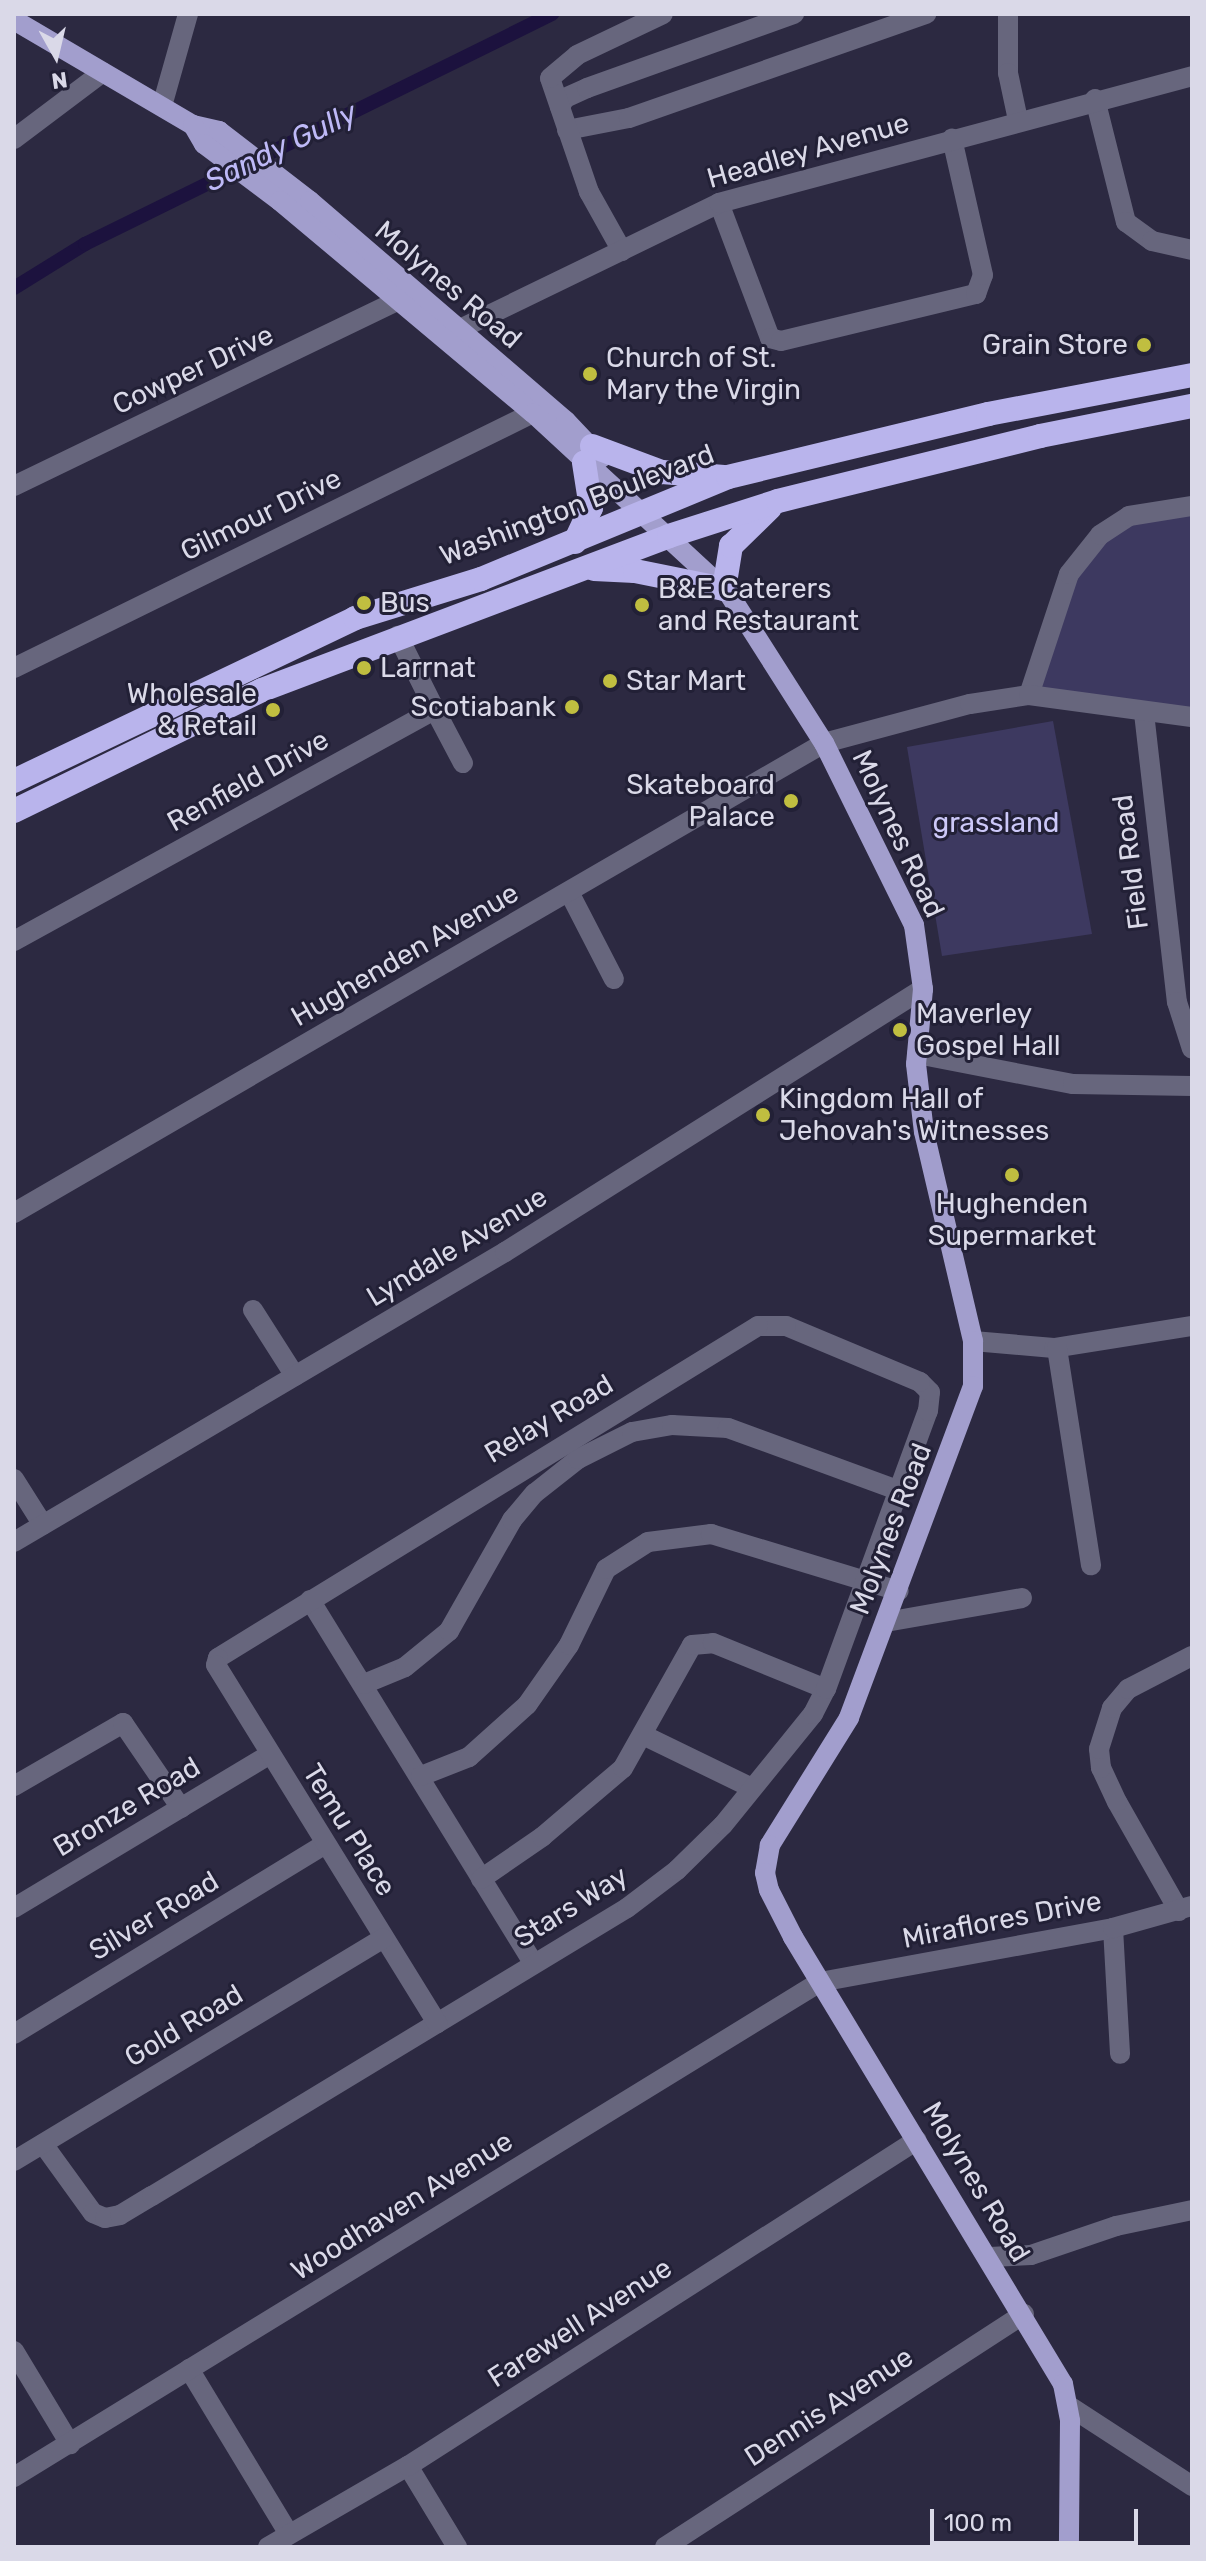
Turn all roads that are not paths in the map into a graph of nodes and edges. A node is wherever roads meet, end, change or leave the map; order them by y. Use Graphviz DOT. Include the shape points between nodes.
graph roads {
  1 [pos="188,14"];
  2 [pos="663,14"];
  3 [pos="794,14"];
  4 [pos="926,14"];
  5 [pos="1008,14"];
  6 [pos="14,20"];
  7 [pos="103,72"];
  8 [pos="1192,76"];
  9 [pos="1095,99"];
  10 [pos="162,106"];
  11 [pos="560,107"];
  12 [pos="1018,120"];
  13 [pos="567,130"];
  14 [pos="952,138"];
  15 [pos="14,139"];
  16 [pos="286,194"];
  17 [pos="719,203"];
  18 [pos="1192,250"];
  19 [pos="622,251"];
  20 [pos="395,302"];
  21 [pos="458,330"];
  22 [pos="1192,375"];
  23 [pos="1192,406"];
  24 [pos="533,413"];
  25 [pos="588,454"];
  26 [pos="728,477"];
  27 [pos="14,486"];
  28 [pos="778,501"];
  29 [pos="1192,506"];
  30 [pos="645,515"];
  31 [pos="669,536"];
  32 [pos="575,542"];
  33 [pos="576,569"];
  34 [pos="724,589"];
  35 [pos="398,636"];
  36 [pos="14,668"];
  37 [pos="1029,695"];
  38 [pos="435,710"];
  39 [pos="1144,713"];
  40 [pos="1192,717"];
  41 [pos="824,743"];
  42 [pos="463,763"];
  43 [pos="14,781"];
  44 [pos="14,811"];
  45 [pos="569,892"];
  46 [pos="14,941"];
  47 [pos="614,979"];
  48 [pos="923,989"];
  49 [pos="1192,1049"];
  50 [pos="917,1054"];
  51 [pos="1192,1086"];
  52 [pos="14,1213"];
  53 [pos="253,1310"];
  54 [pos="1192,1326"];
  55 [pos="973,1341"];
  56 [pos="1057,1348"];
  57 [pos="295,1376"];
  58 [pos="930,1392"];
  59 [pos="624,1406"];
  60 [pos="644,1429"];
  61 [pos="14,1479"];
  62 [pos="495,1484"];
  63 [pos="897,1490"];
  64 [pos="520,1509"];
  65 [pos="43,1525"];
  66 [pos="14,1542"];
  67 [pos="1091,1565"];
  68 [pos="866,1580"];
  69 [pos="899,1591"];
  70 [pos="1022,1598"];
  71 [pos="310,1600"];
  72 [pos="886,1622"];
  73 [pos="1192,1656"];
  74 [pos="216,1665"];
  75 [pos="364,1684"];
  76 [pos="826,1689"];
  77 [pos="645,1736"];
  78 [pos="270,1754"];
  79 [pos="421,1776"];
  80 [pos="14,1786"];
  81 [pos="752,1788"];
  82 [pos="181,1808"];
  83 [pos="324,1845"];
  84 [pos="481,1879"];
  85 [pos="14,1908"];
  86 [pos="1186,1909"];
  87 [pos="1113,1928"];
  88 [pos="383,1938"];
  89 [pos="534,1964"];
  90 [pos="820,1982"];
  91 [pos="437,2023"];
  92 [pos="14,2034"];
  93 [pos="1120,2054"];
  94 [pos="917,2140"];
  95 [pos="43,2144"];
  96 [pos="14,2161"];
  97 [pos="1192,2210"];
  98 [pos="990,2257"];
  99 [pos="1024,2314"];
  100 [pos="14,2351"];
  101 [pos="189,2369"];
  102 [pos="1069,2406"];
  103 [pos="70,2444"];
  104 [pos="408,2466"];
  105 [pos="14,2477"];
  106 [pos="1192,2486"];
  107 [pos="289,2534"];
  108 [pos="268,2547"];
  109 [pos="457,2547"];
  110 [pos="665,2547"];
  111 [pos="1069,2547"];
  1 -- 10 [label="street"];
  2 -- 11 [label="street" via="559,69 550,88"];
  3 -- 11 [label="street" via="587,88 565,98"];
  4 -- 13 [label="street" via="659,109"];
  5 -- 12 [label="street" via="1008,73"];
  6 -- 7 [label="main road, Molynes Road"];
  7 -- 10 [label="main road, Molynes Road"];
  7 -- 15 [label="street"];
  8 -- 9 [label="street, Headley Avenue"];
  9 -- 12 [label="street, Headley Avenue"];
  9 -- 18 [label="street" via="1126,222 1152,241"];
  10 -- 16 [label="main road, Molynes Road"];
  11 -- 13 [label="street"];
  12 -- 14 [label="street, Headley Avenue"];
  13 -- 19 [label="street" via="589,192"];
  14 -- 17 [label="street, Headley Avenue"];
  14 -- 17 [label="street" via="983,275 976,294 781,341 770,338"];
  16 -- 20 [label="main road, Molynes Road"];
  16 -- 21 [label="main road, Molynes Road"];
  17 -- 19 [label="street, Headley Avenue"];
  19 -- 21 [label="street, Headley Avenue"];
  20 -- 24 [label="main road, Molynes Road"];
  20 -- 27 [label="street, Cowper Drive"];
  21 -- 25 [label="main road, Molynes Road"];
  22 -- 26 [label="highway, Washington Boulevard" via="988,414"];
  23 -- 28 [label="highway, Washington Boulevard" via="1040,436"];
  24 -- 25 [label="main road, Molynes Road"];
  24 -- 36 [label="street, Gilmour Drive"];
  25 -- 26 [label="highway" via="651,470"];
  25 -- 30 [label="main road, Molynes Road"];
  25 -- 32 [label="highway" via="591,508"];
  26 -- 30 [label="highway, Washington Boulevard"];
  28 -- 31 [label="highway, Washington Boulevard"];
  28 -- 34 [label="highway" via="731,546"];
  29 -- 37 [label="street" via="1129,516 1100,535 1069,574"];
  30 -- 31 [label="main road, Molynes Road"];
  30 -- 32 [label="highway, Washington Boulevard"];
  31 -- 33 [label="highway, Washington Boulevard"];
  31 -- 34 [label="main road, Molynes Road"];
  32 -- 43 [label="highway, Washington Boulevard" via="481,579 355,618"];
  33 -- 34 [label="highway" via="635,571"];
  33 -- 35 [label="highway, Washington Boulevard"];
  34 -- 41 [label="main road, Molynes Road"];
  35 -- 38 [label="street"];
  35 -- 44 [label="highway, Washington Boulevard" via="262,690"];
  37 -- 39 [label="street, Hughenden Avenue"];
  37 -- 41 [label="street, Hughenden Avenue" via="970,704"];
  38 -- 42 [label="street"];
  38 -- 46 [label="street, Renfield Drive"];
  39 -- 40 [label="street, Hughenden Avenue"];
  39 -- 49 [label="street, Field Road" via="1177,1002"];
  41 -- 45 [label="street, Hughenden Avenue"];
  41 -- 48 [label="main road, Molynes Road" via="914,925"];
  45 -- 47 [label="street"];
  45 -- 52 [label="street, Hughenden Avenue"];
  48 -- 50 [label="main road, Molynes Road"];
  48 -- 57 [label="street, Lyndale Avenue" via="519,1243"];
  50 -- 51 [label="street" via="1073,1084"];
  50 -- 55 [label="main road, Molynes Road" via="924,1132"];
  53 -- 57 [label="street"];
  54 -- 56 [label="street"];
  55 -- 56 [label="street"];
  55 -- 69 [label="main road, Molynes Road" via="968,1405"];
  56 -- 67 [label="street"];
  57 -- 65 [label="street, Lyndale Avenue"];
  58 -- 59 [label="street, Relay Road" via="920,1382 786,1326 765,1324"];
  58 -- 63 [label="street, Stars Way" via="928,1411"];
  59 -- 60 [label="street"];
  59 -- 62 [label="street, Relay Road"];
  60 -- 63 [label="street" via="708,1425 752,1433"];
  60 -- 64 [label="street" via="578,1459"];
  61 -- 65 [label="street"];
  62 -- 64 [label="street"];
  62 -- 71 [label="street, Relay Road"];
  63 -- 68 [label="street, Stars Way"];
  64 -- 75 [label="street" via="449,1631 405,1667"];
  65 -- 66 [label="street, Lyndale Avenue"];
  68 -- 69 [label="street"];
  68 -- 76 [label="street, Stars Way"];
  68 -- 79 [label="street" via="711,1534 648,1542 606,1569 569,1645 527,1705 469,1757"];
  69 -- 72 [label="main road, Molynes Road"];
  70 -- 72 [label="street"];
  71 -- 74 [label="street, Relay Road" via="218,1658"];
  71 -- 75 [label="street"];
  72 -- 90 [label="main road, Molynes Road" via="849,1718 770,1845 766,1862 769,1890"];
  73 -- 86 [label="street" via="1128,1689 1112,1708 1099,1749 1101,1768 1117,1802"];
  74 -- 78 [label="street, Temu Place"];
  75 -- 79 [label="street"];
  76 -- 77 [label="street" via="713,1643 698,1642 687,1653"];
  76 -- 81 [label="street, Stars Way" via="813,1714"];
  77 -- 81 [label="street"];
  77 -- 84 [label="street" via="595,1795"];
  78 -- 82 [label="street, Bronze Road"];
  78 -- 83 [label="street, Temu Place"];
  79 -- 84 [label="street"];
  80 -- 82 [label="street" via="123,1723"];
  81 -- 89 [label="street, Stars Way" via="677,1870 627,1908"];
  82 -- 85 [label="street, Bronze Road"];
  83 -- 88 [label="street, Temu Place"];
  83 -- 92 [label="street, Silver Road"];
  84 -- 89 [label="street"];
  86 -- 87 [label="street, Miraflores Drive"];
  87 -- 90 [label="street, Miraflores Drive"];
  87 -- 93 [label="street"];
  88 -- 91 [label="street, Temu Place"];
  88 -- 95 [label="street, Gold Road"];
  89 -- 91 [label="street, Stars Way"];
  90 -- 94 [label="main road, Molynes Road"];
  90 -- 101 [label="street, Woodhaven Avenue"];
  91 -- 95 [label="street, Stars Way" via="112,2218 93,2213"];
  94 -- 98 [label="main road, Molynes Road"];
  94 -- 104 [label="street, Farewell Avenue"];
  95 -- 96 [label="street, Gold Road"];
  97 -- 98 [label="street" via="1116,2226 1031,2255"];
  98 -- 99 [label="main road, Molynes Road"];
  99 -- 102 [label="main road, Molynes Road" via="1059,2374"];
  99 -- 110 [label="street, Dennis Avenue"];
  100 -- 103 [label="street"];
  101 -- 103 [label="street, Woodhaven Avenue"];
  101 -- 107 [label="street"];
  102 -- 106 [label="street"];
  102 -- 111 [label="main road, Molynes Road"];
  103 -- 105 [label="street, Woodhaven Avenue"];
  104 -- 107 [label="street, Farewell Avenue"];
  104 -- 109 [label="street"];
  107 -- 108 [label="street, Farewell Avenue"];
}
